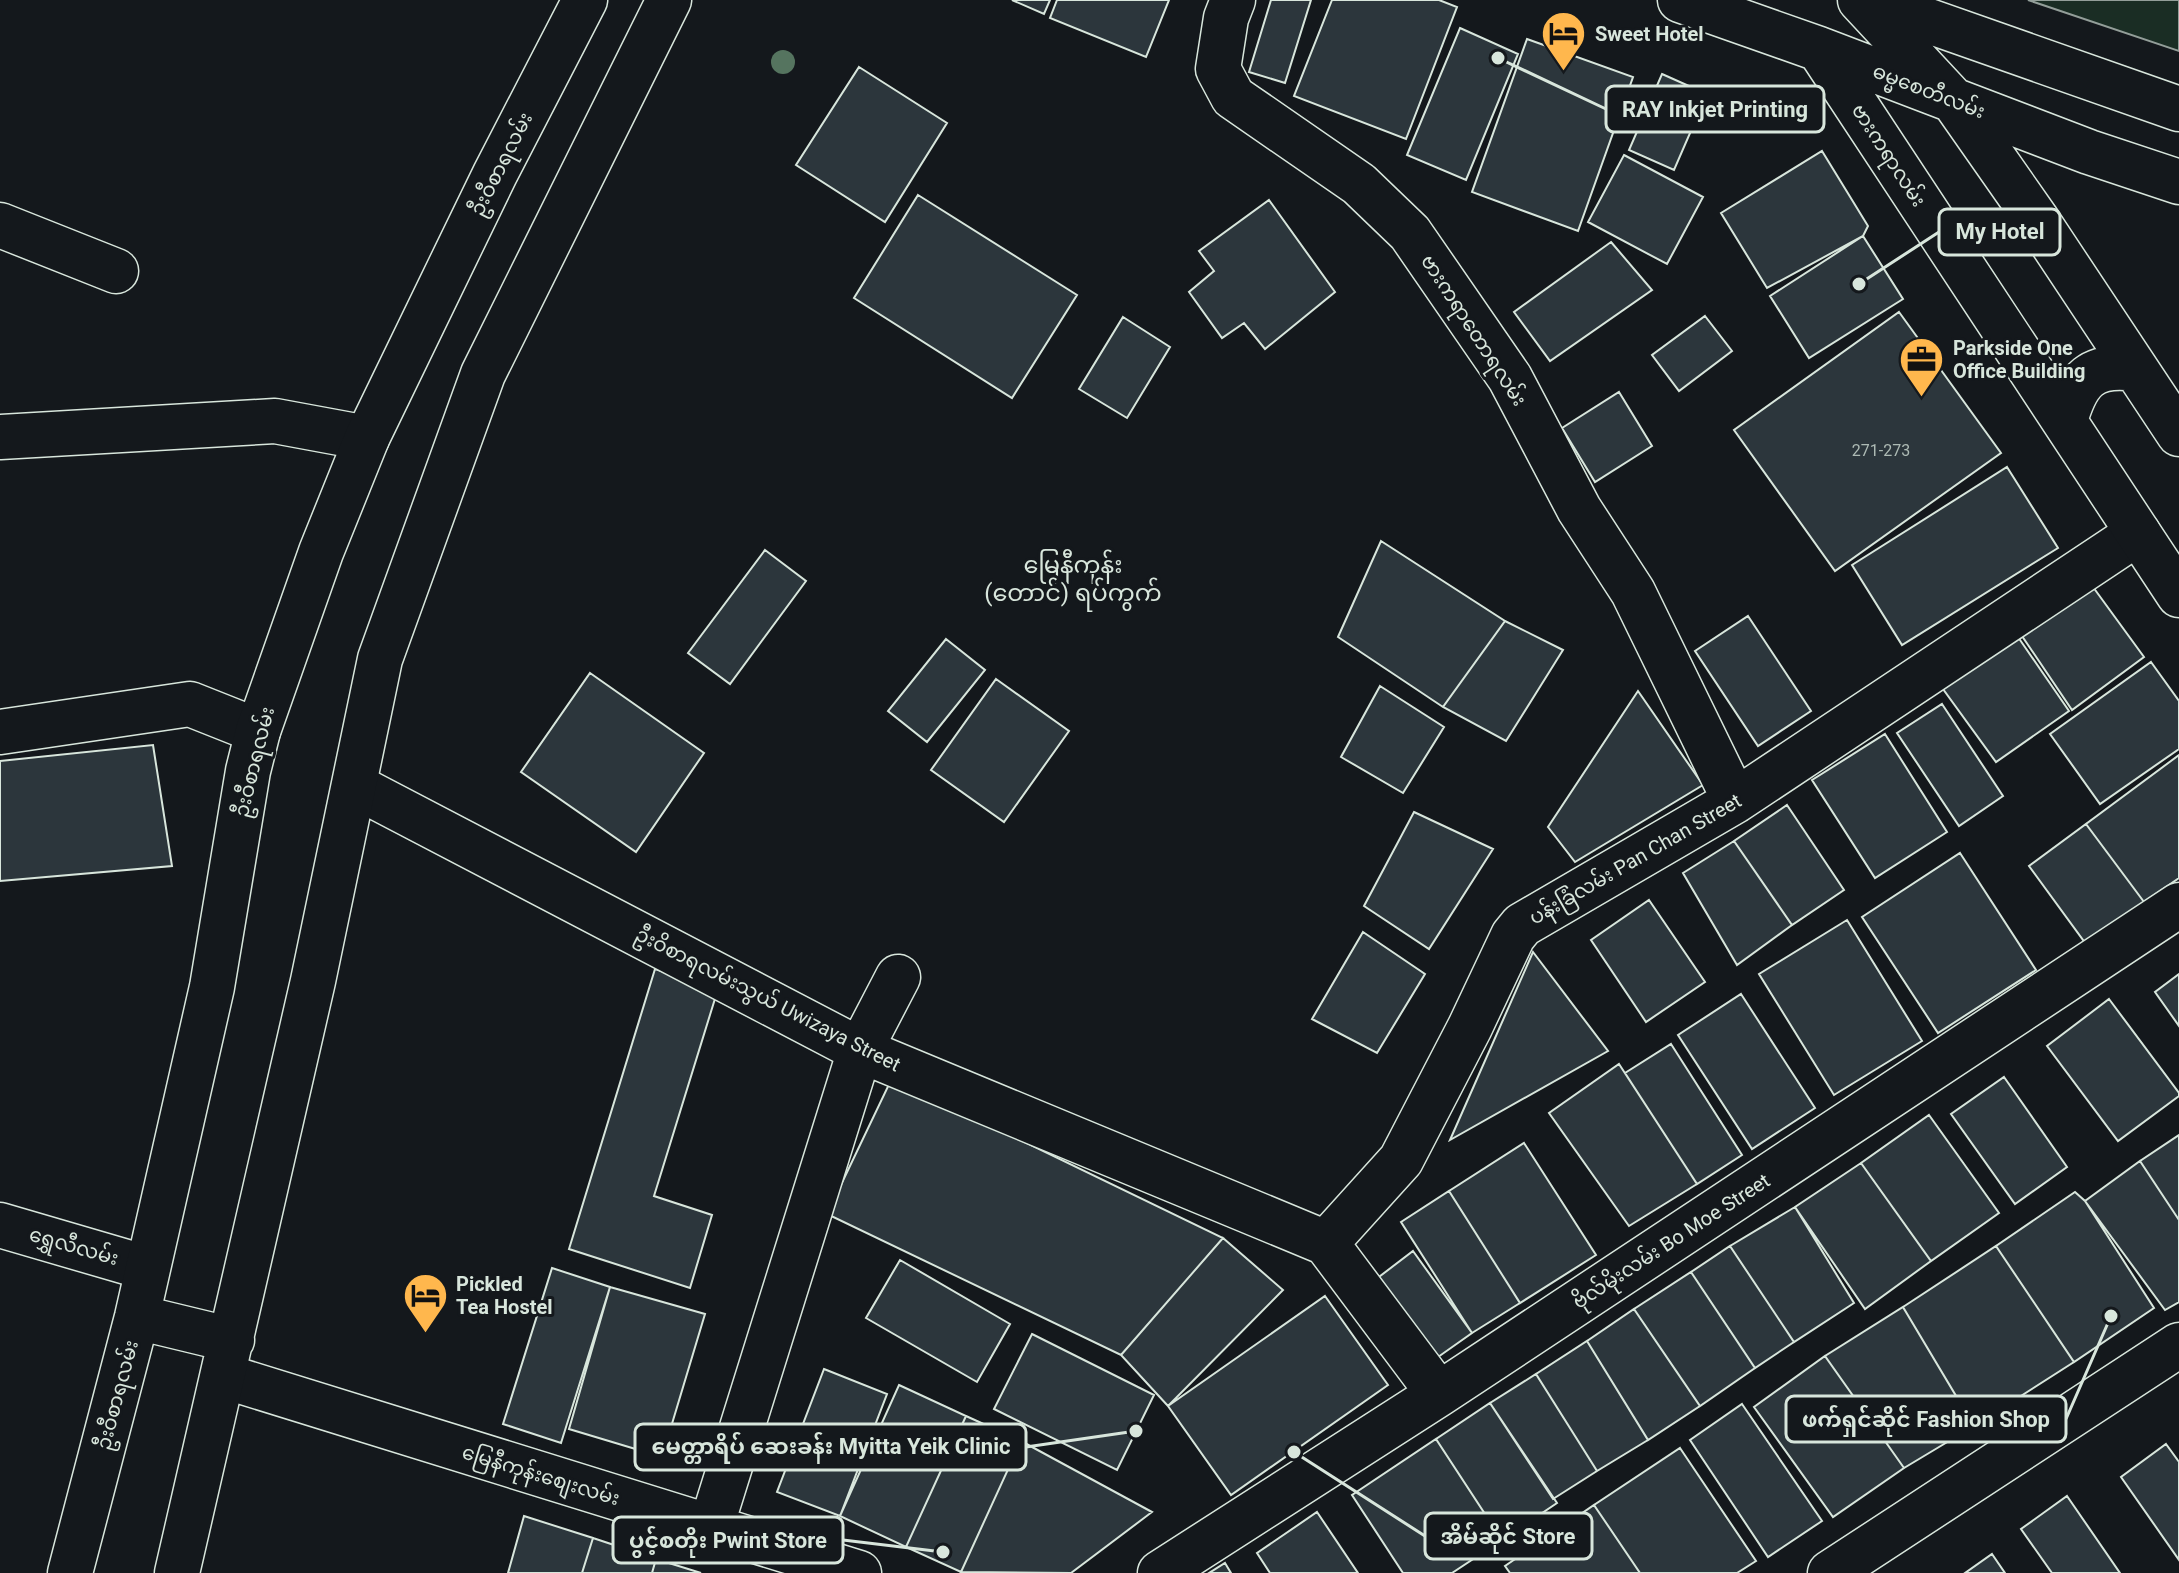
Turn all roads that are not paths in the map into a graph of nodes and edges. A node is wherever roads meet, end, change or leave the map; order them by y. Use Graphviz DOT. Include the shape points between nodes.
graph roads {
  1 [pos="585,0"];
  2 [pos="669,0"];
  3 [pos="1233,0"];
  4 [pos="1680,0"];
  5 [pos="1860,0"];
  6 [pos="1869,0"];
  7 [pos="1819,49"];
  8 [pos="1953,100"];
  9 [pos="2179,109"];
  10 [pos="2089,152"];
  11 [pos="2179,182"];
  12 [pos="2037,220"];
  13 [pos="0,225"];
  14 [pos="116,271"];
  15 [pos="2136,369"];
  16 [pos="2065,421"];
  17 [pos="2179,434"];
  18 [pos="0,437"];
  19 [pos="367,438"];
  20 [pos="2138,533"];
  21 [pos="2179,595"];
  22 [pos="258,731"];
  23 [pos="0,732"];
  24 [pos="355,786"];
  25 [pos="1735,801"];
  26 [pos="2179,905"];
  27 [pos="898,977"];
  28 [pos="860,1050"];
  29 [pos="0,1225"];
  30 [pos="1326,1243"];
  31 [pos="147,1268"];
  32 [pos="137,1317"];
  33 [pos="2179,1345"];
  34 [pos="228,1358"];
  35 [pos="1439,1394"];
  36 [pos="711,1527"];
  37 [pos="70,1573"];
  38 [pos="177,1573"];
  39 [pos="859,1573"];
  40 [pos="1160,1573"];
  41 [pos="1830,1573"];
  1 -- 19 [label="street, ဦးဝီစာရလမ်း"];
  2 -- 24 [label="street" via="483,374 380,659"];
  3 -- 25 [label="street, ဗားကရာတောရလမ်း" via="1218,69 1233,97 1359,184 1410,233 1510,378 1579,509 1633,592"];
  4 -- 7 [label="street, ဓမ္မစေတီလမ်း"];
  5 -- 8 [label="street"];
  6 -- 9 [label="street"];
  7 -- 8 [label="street, ဓမ္မစေတီလမ်း"];
  7 -- 16 [label="street, ဗားကရာလမ်း"];
  8 -- 10 [label="street, ဓမ္မစေတီလမ်း"];
  8 -- 12 [label="street"];
  10 -- 11 [label="street, ဓမ္မစေတီလမ်း"];
  10 -- 12 [label="street" via="2041,164"];
  12 -- 15 [label="street"];
  13 -- 14 [label="street"];
  15 -- 16 [label="street" via="2093,371 2080,385"];
  15 -- 17 [label="street"];
  16 -- 20 [label="street, ဗားကရာလမ်း"];
  18 -- 19 [label="street" via="275,421"];
  19 -- 22 [label="street, ဦးဝီစာရလမ်း"];
  20 -- 21 [label="street, ဗားကရာလမ်း"];
  20 -- 25 [label="street, ပန်းခြံလမ်း Pan Chan Street"];
  22 -- 23 [label="street" via="190,704"];
  22 -- 31 [label="street, ဦးဝီစာရလမ်း" via="212,987"];
  24 -- 28 [label="street, ဦးဝိစာရလမ်းသွယ် Uwizaya Street"];
  24 -- 34 [label="street"];
  25 -- 30 [label="street, ပန်းခြံလမ်း Pan Chan Street" via="1522,925 1401,1160"];
  26 -- 35 [label="street, ဗိုလ်မိုးလမ်း Bo Moe Street"];
  27 -- 28 [label="street"];
  28 -- 30 [label="street, ဦးဝိစာရလမ်းသွယ် Uwizaya Street"];
  28 -- 36 [label="street"];
  29 -- 31 [label="street, ရွှေလီလမ်း"];
  30 -- 35 [label="street"];
  31 -- 32 [label="street, ဦးဝီစာရလမ်း"];
  32 -- 34 [label="street, မြေနီကုန်းစျေးလမ်း"];
  32 -- 37 [label="street, ဦးဝီစာရလမ်း"];
  33 -- 41 [label="street"];
  34 -- 36 [label="street, မြေနီကုန်းစျေးလမ်း"];
  34 -- 38 [label="street"];
  35 -- 40 [label="street, ဗိုလ်မိုးလမ်း Bo Moe Street"];
  36 -- 39 [label="street, မြေနီကုန်းစျေးလမ်း"];
}
